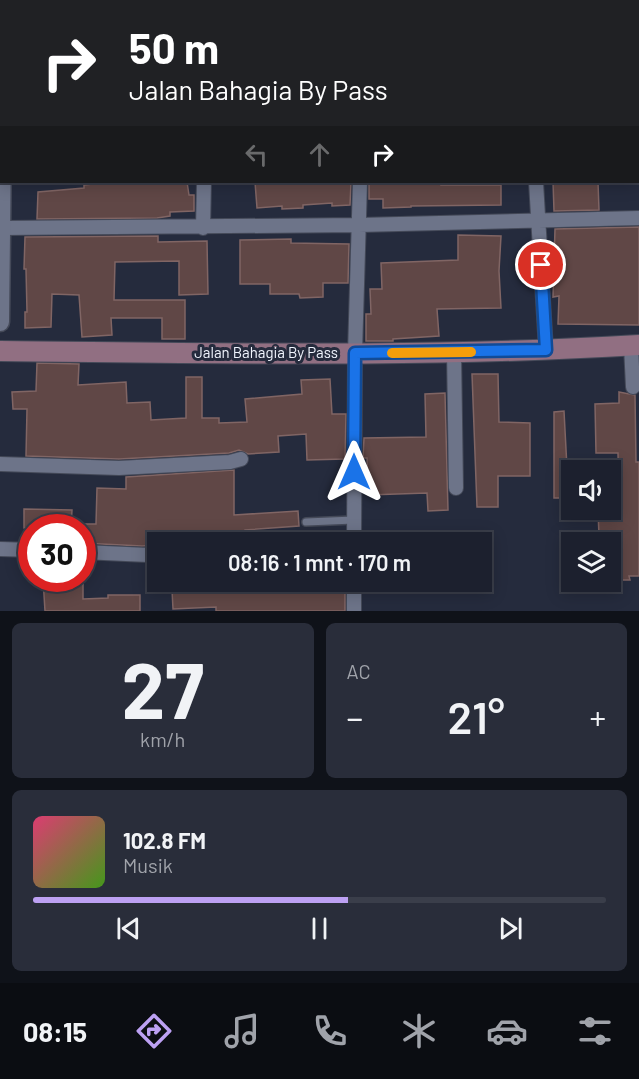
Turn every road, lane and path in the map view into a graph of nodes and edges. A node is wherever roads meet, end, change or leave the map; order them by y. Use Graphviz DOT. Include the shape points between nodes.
graph roads {
  1 [pos="7,183"];
  2 [pos="204,183"];
  3 [pos="360,183"];
  4 [pos="536,183"];
  5 [pos="639,218"];
  6 [pos="538,222"];
  7 [pos="359,225"];
  8 [pos="1,228"];
  9 [pos="203,228"];
  10 [pos="0,322"];
  11 [pos="635,346"];
  12 [pos="546,350"];
  13 [pos="0,351"];
  14 [pos="454,352"];
  15 [pos="355,353"];
  16 [pos="633,387"];
  17 [pos="241,459"];
  18 [pos="0,464"];
  19 [pos="456,488"];
  20 [pos="354,520"];
  21 [pos="306,522"];
  22 [pos="354,532"];
  23 [pos="0,549"];
  24 [pos="18,550"];
  25 [pos="96,553"];
  26 [pos="147,555"];
  27 [pos="354,592"];
  28 [pos="354,611"];
  1 -- 8 [label="street"];
  2 -- 9 [label="street"];
  3 -- 7 [label="street"];
  4 -- 6 [label="street"];
  5 -- 6 [label="street"];
  6 -- 7 [label="street"];
  6 -- 12 [label="street"];
  7 -- 9 [label="street"];
  7 -- 15 [label="street"];
  8 -- 9 [label="street"];
  8 -- 10 [label="street"];
  11 -- 12 [label="main road, Jalan Bahagia By Pass"];
  11 -- 16 [label="street"];
  12 -- 14 [label="main road, Jalan Bahagia By Pass"];
  13 -- 15 [label="main road, Jalan Bahagia By Pass"];
  14 -- 15 [label="main road, Jalan Bahagia By Pass"];
  14 -- 19 [label="street"];
  15 -- 20 [label="street"];
  17 -- 18 [label="street" via="119,468"];
  20 -- 21 [label="lane"];
  20 -- 22 [label="street"];
  23 -- 24 [label="street"];
  25 -- 26 [label="street"];
  27 -- 28 [label="street"];
}
